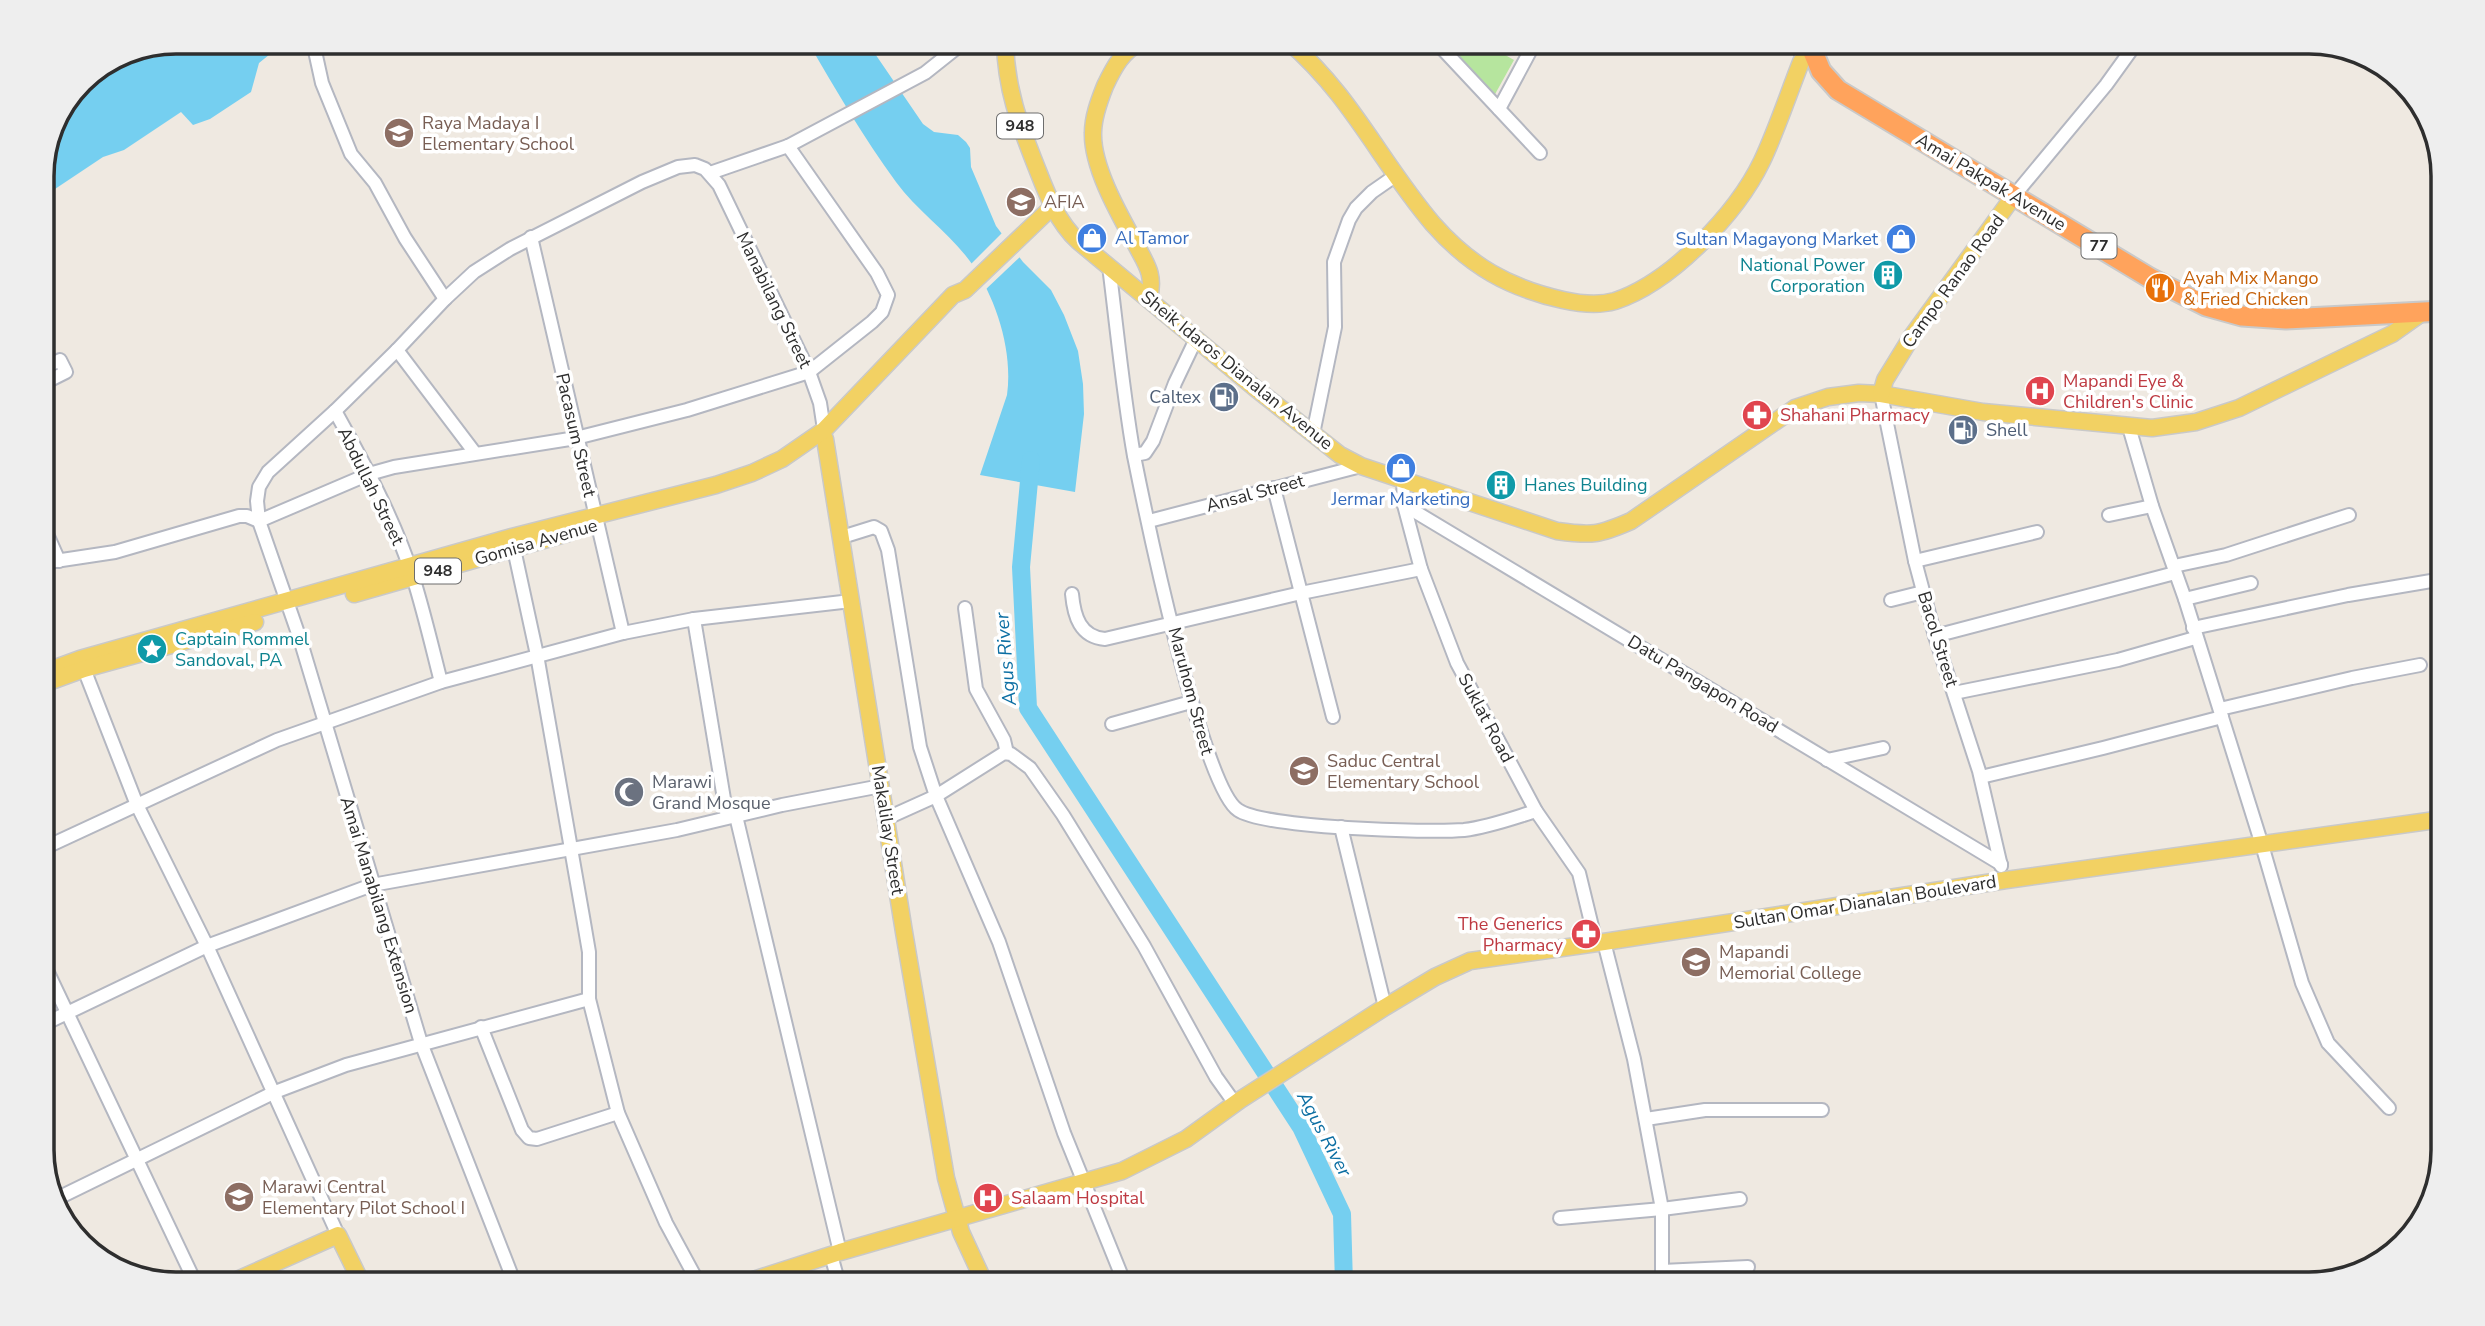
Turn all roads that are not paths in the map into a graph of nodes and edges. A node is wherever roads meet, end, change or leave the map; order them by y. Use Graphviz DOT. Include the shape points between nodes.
graph roads {
  1 [pos="316,54"];
  2 [pos="949,54"];
  3 [pos="1005,54"];
  4 [pos="1126,54"];
  5 [pos="1303,54"];
  6 [pos="1447,54"];
  7 [pos="1529,54"];
  8 [pos="1801,54"];
  9 [pos="1809,54"];
  10 [pos="2128,54"];
  11 [pos="1499,109"];
  12 [pos="788,146"];
  13 [pos="1540,153"];
  14 [pos="707,171"];
  15 [pos="1395,176"];
  16 [pos="2013,197"];
  17 [pos="1052,207"];
  18 [pos="531,237"];
  19 [pos="1109,267"];
  20 [pos="1149,298"];
  21 [pos="445,299"];
  22 [pos="2430,313"];
  23 [pos="2430,315"];
  24 [pos="1196,339"];
  25 [pos="397,351"];
  26 [pos="55,367"];
  27 [pos="809,372"];
  28 [pos="55,373"];
  29 [pos="1881,394"];
  30 [pos="335,411"];
  31 [pos="2129,427"];
  32 [pos="1313,434"];
  33 [pos="825,435"];
  34 [pos="576,438"];
  35 [pos="475,453"];
  36 [pos="1134,455"];
  37 [pos="1362,466"];
  38 [pos="369,474"];
  39 [pos="1403,480"];
  40 [pos="1273,488"];
  41 [pos="1404,505"];
  42 [pos="2152,506"];
  43 [pos="2109,515"];
  44 [pos="2350,515"];
  45 [pos="596,520"];
  46 [pos="259,521"];
  47 [pos="1149,522"];
  48 [pos="2037,532"];
  49 [pos="842,537"];
  50 [pos="514,549"];
  51 [pos="55,552"];
  52 [pos="55,561"];
  53 [pos="59,561"];
  54 [pos="1915,561"];
  55 [pos="1421,569"];
  56 [pos="2175,570"];
  57 [pos="411,573"];
  58 [pos="2430,581"];
  59 [pos="2251,583"];
  60 [pos="1301,593"];
  61 [pos="1923,593"];
  62 [pos="1072,594"];
  63 [pos="2185,599"];
  64 [pos="1891,600"];
  65 [pos="851,601"];
  66 [pos="289,607"];
  67 [pos="965,608"];
  68 [pos="694,619"];
  69 [pos="1172,623"];
  70 [pos="623,633"];
  71 [pos="2194,633"];
  72 [pos="1935,636"];
  73 [pos="537,655"];
  74 [pos="2420,665"];
  75 [pos="55,668"];
  76 [pos="84,669"];
  77 [pos="55,679"];
  78 [pos="441,682"];
  79 [pos="1954,693"];
  80 [pos="1191,702"];
  81 [pos="2221,713"];
  82 [pos="1333,717"];
  83 [pos="324,722"];
  84 [pos="1112,724"];
  85 [pos="1883,748"];
  86 [pos="1007,753"];
  87 [pos="1827,760"];
  88 [pos="1981,777"];
  89 [pos="881,786"];
  90 [pos="936,796"];
  91 [pos="137,805"];
  92 [pos="1536,811"];
  93 [pos="732,817"];
  94 [pos="885,819"];
  95 [pos="2431,821"];
  96 [pos="1341,827"];
  97 [pos="55,843"];
  98 [pos="2262,845"];
  99 [pos="570,848"];
  100 [pos="2001,864"];
  101 [pos="2006,880"];
  102 [pos="372,885"];
  103 [pos="1600,943"];
  104 [pos="207,946"];
  105 [pos="55,986"];
  106 [pos="589,999"];
  107 [pos="1385,1007"];
  108 [pos="68,1013"];
  109 [pos="55,1019"];
  110 [pos="481,1027"];
  111 [pos="421,1043"];
  112 [pos="275,1092"];
  113 [pos="1235,1099"];
  114 [pos="2389,1108"];
  115 [pos="1822,1110"];
  116 [pos="618,1113"];
  117 [pos="1646,1119"];
  118 [pos="138,1160"];
  119 [pos="1084,1180"];
  120 [pos="64,1195"];
  121 [pos="1740,1199"];
  122 [pos="1662,1209"];
  123 [pos="1560,1217"];
  124 [pos="957,1219"];
  125 [pos="338,1235"];
  126 [pos="835,1253"];
  127 [pos="1748,1267"];
  128 [pos="190,1272"];
  129 [pos="255,1272"];
  130 [pos="356,1272"];
  131 [pos="510,1272"];
  132 [pos="693,1272"];
  133 [pos="777,1272"];
  134 [pos="837,1272"];
  135 [pos="980,1272"];
  136 [pos="1120,1272"];
  137 [pos="1662,1272"];
  138 [pos="1709,1272"];
  1 -- 21 [label="street" via="322,83 351,154 374,183"];
  2 -- 12 [label="street, Amai Manabilang Extension" via="925,73"];
  3 -- 17 [label="main road, 948" via="1011,99"];
  4 -- 20 [label="main road" via="1111,72 1093,131 1097,160 1151,274"];
  5 -- 15 [label="main road" via="1332,84"];
  6 -- 11 [label="street"];
  7 -- 11 [label="street"];
  8 -- 15 [label="main road" via="1762,161 1726,216 1679,263 1615,301 1583,304 1532,293 1481,267 1435,226"];
  9 -- 16 [label="highway, Amai Pakpak Avenue / 77" via="1838,90"];
  10 -- 16 [label="street, Campo Ranao Road"];
  11 -- 13 [label="street"];
  12 -- 14 [label="street, Amai Manabilang Extension"];
  12 -- 27 [label="street" via="888,295 872,322"];
  14 -- 18 [label="street, Amai Manabilang Extension" via="687,166 670,170"];
  14 -- 27 [label="street, Manabilang Street" via="719,185"];
  15 -- 32 [label="street" via="1356,208 1334,262 1335,327"];
  16 -- 22 [label="highway, Amai Pakpak Avenue / 77" via="2150,278 2225,312 2286,319"];
  16 -- 29 [label="main road, Campo Ranao Road" via="1912,336"];
  17 -- 19 [label="main road, Sheik Idaros Dianalan Avenue" via="1067,230"];
  17 -- 33 [label="main road, Gomisa Avenue / 948"];
  18 -- 21 [label="street, Amai Manabilang Extension" via="492,259"];
  18 -- 34 [label="street, Pacasum Street"];
  19 -- 20 [label="main road, Sheik Idaros Dianalan Avenue"];
  19 -- 36 [label="street, Maruhom Street"];
  20 -- 24 [label="main road, Sheik Idaros Dianalan Avenue"];
  21 -- 25 [label="street, Amai Manabilang Extension"];
  23 -- 31 [label="main road, Sheik Idaros Dianalan Avenue" via="2213,418 2175,426"];
  24 -- 32 [label="main road, Sheik Idaros Dianalan Avenue"];
  24 -- 36 [label="street" via="1153,441 1145,453"];
  25 -- 30 [label="street, Amai Manabilang Extension"];
  25 -- 35 [label="street"];
  26 -- 28 [label="street" via="63,366"];
  27 -- 33 [label="street, Manabilang Street"];
  27 -- 34 [label="street"];
  29 -- 31 [label="main road, Sheik Idaros Dianalan Avenue" via="1983,412"];
  29 -- 39 [label="main road, Sheik Idaros Dianalan Avenue" via="1828,397 1795,408 1631,521 1604,533 1557,531"];
  29 -- 54 [label="street, Bacol Street"];
  30 -- 38 [label="street, Abdullah Street"];
  30 -- 46 [label="street, Amai Manabilang Extension" via="268,472 259,487"];
  31 -- 42 [label="street"];
  32 -- 37 [label="main road, Sheik Idaros Dianalan Avenue"];
  33 -- 45 [label="main road, Gomisa Avenue / 948" via="786,466 755,479"];
  33 -- 49 [label="main road, Makalilay Street"];
  34 -- 35 [label="street"];
  34 -- 45 [label="street, Pacasum Street"];
  35 -- 38 [label="street"];
  36 -- 47 [label="street, Maruhom Street"];
  37 -- 39 [label="main road, Sheik Idaros Dianalan Avenue"];
  37 -- 40 [label="street, Ansal Street"];
  38 -- 46 [label="street"];
  38 -- 57 [label="street, Abdullah Street"];
  39 -- 41 [label="street, Suklat Road"];
  40 -- 47 [label="street, Ansal Street"];
  40 -- 60 [label="street"];
  41 -- 55 [label="street, Suklat Road"];
  41 -- 87 [label="street, Datu Pangapon Road"];
  42 -- 43 [label="street"];
  42 -- 56 [label="street"];
  44 -- 56 [label="street"];
  45 -- 50 [label="main road, Gomisa Avenue / 948"];
  45 -- 57 [label="main road, Gomisa Avenue / 948"];
  45 -- 70 [label="street, Pacasum Street"];
  46 -- 53 [label="street" via="239,516 115,552"];
  46 -- 66 [label="street, Amai Manabilang Extension"];
  47 -- 69 [label="street, Maruhom Street"];
  48 -- 54 [label="street"];
  49 -- 65 [label="main road, Makalilay Street"];
  49 -- 90 [label="street" via="874,527 882,534 893,572 920,747"];
  50 -- 57 [label="main road, Gomisa Avenue / 948"];
  50 -- 73 [label="street"];
  51 -- 53 [label="street"];
  52 -- 53 [label="street"];
  54 -- 61 [label="street, Bacol Street"];
  55 -- 60 [label="street"];
  55 -- 92 [label="street, Suklat Road" via="1457,663"];
  56 -- 63 [label="street"];
  56 -- 72 [label="street"];
  57 -- 66 [label="main road, Gomisa Avenue / 948"];
  57 -- 78 [label="street, Abdullah Street"];
  58 -- 71 [label="street" via="2348,595"];
  59 -- 63 [label="street"];
  60 -- 69 [label="street"];
  60 -- 82 [label="street"];
  61 -- 64 [label="street"];
  61 -- 72 [label="street, Bacol Street"];
  62 -- 69 [label="street" via="1081,627 1094,638"];
  63 -- 71 [label="street"];
  65 -- 68 [label="street"];
  65 -- 89 [label="main road, Makalilay Street"];
  66 -- 75 [label="main road, Gomisa Avenue / 948"];
  66 -- 76 [label="main road, Gomisa Avenue / 948"];
  66 -- 83 [label="street, Amai Manabilang Extension"];
  67 -- 86 [label="street" via="976,689"];
  68 -- 70 [label="street"];
  68 -- 93 [label="street"];
  69 -- 80 [label="street, Maruhom Street"];
  70 -- 73 [label="street"];
  71 -- 79 [label="street" via="2118,660"];
  71 -- 81 [label="street"];
  72 -- 79 [label="street, Bacol Street"];
  73 -- 78 [label="street"];
  73 -- 99 [label="street"];
  74 -- 81 [label="street" via="2325,684"];
  76 -- 77 [label="main road, Gomisa Avenue / 948"];
  76 -- 91 [label="street"];
  78 -- 83 [label="street"];
  79 -- 88 [label="street, Bacol Street"];
  80 -- 84 [label="street"];
  80 -- 96 [label="street, Maruhom Street" via="1212,766 1231,805 1261,818"];
  81 -- 88 [label="street"];
  81 -- 98 [label="street"];
  83 -- 91 [label="street"];
  83 -- 102 [label="street, Amai Manabilang Extension"];
  85 -- 87 [label="street"];
  86 -- 90 [label="street"];
  86 -- 113 [label="street" via="1030,768 1063,815 1144,946 1216,1077"];
  87 -- 100 [label="street, Datu Pangapon Road"];
  88 -- 100 [label="street, Bacol Street"];
  89 -- 93 [label="street"];
  89 -- 94 [label="main road, Makalilay Street"];
  90 -- 94 [label="street"];
  90 -- 119 [label="street" via="999,942"];
  91 -- 97 [label="street"];
  91 -- 104 [label="street"];
  92 -- 96 [label="street, Maruhom Street" via="1465,830"];
  92 -- 103 [label="street, Suklat Road" via="1579,873"];
  93 -- 99 [label="street"];
  93 -- 126 [label="street"];
  94 -- 124 [label="main road, Makalilay Street" via="946,1178"];
  95 -- 98 [label="main road, Sultan Omar Dianalan Boulevard"];
  96 -- 107 [label="street"];
  98 -- 101 [label="main road, Sultan Omar Dianalan Boulevard"];
  98 -- 114 [label="street" via="2302,983 2322,1031 2337,1055"];
  99 -- 102 [label="street"];
  99 -- 106 [label="street" via="589,952"];
  100 -- 101 [label="street, Bacol Street"];
  101 -- 103 [label="main road, Sultan Omar Dianalan Boulevard"];
  102 -- 104 [label="street"];
  102 -- 111 [label="street, Amai Manabilang Extension"];
  103 -- 107 [label="main road, Sultan Omar Dianalan Boulevard" via="1470,961"];
  103 -- 117 [label="street, Suklat Road" via="1634,1059"];
  104 -- 108 [label="street"];
  104 -- 112 [label="street"];
  105 -- 108 [label="street"];
  106 -- 110 [label="street"];
  106 -- 116 [label="street"];
  107 -- 113 [label="main road, Sultan Omar Dianalan Boulevard"];
  108 -- 109 [label="street"];
  108 -- 118 [label="street"];
  110 -- 111 [label="street"];
  110 -- 116 [label="street" via="529,1138"];
  111 -- 112 [label="street"];
  111 -- 131 [label="street, Amai Manabilang Extension"];
  112 -- 118 [label="street"];
  112 -- 125 [label="street"];
  113 -- 119 [label="main road, Sultan Omar Dianalan Boulevard" via="1163,1152 1122,1171"];
  115 -- 117 [label="street" via="1705,1110"];
  116 -- 132 [label="street"];
  117 -- 122 [label="street, Suklat Road"];
  118 -- 120 [label="street"];
  118 -- 128 [label="street"];
  119 -- 124 [label="main road, Sultan Omar Dianalan Boulevard"];
  119 -- 136 [label="street"];
  121 -- 122 [label="street"];
  122 -- 123 [label="street"];
  122 -- 137 [label="street, Suklat Road"];
  124 -- 126 [label="main road, Sultan Omar Dianalan Boulevard"];
  124 -- 135 [label="main road, Makalilay Street"];
  125 -- 129 [label="main road"];
  125 -- 130 [label="main road"];
  126 -- 133 [label="main road, Sultan Omar Dianalan Boulevard"];
  126 -- 134 [label="street"];
  127 -- 138 [label="street"];
}
